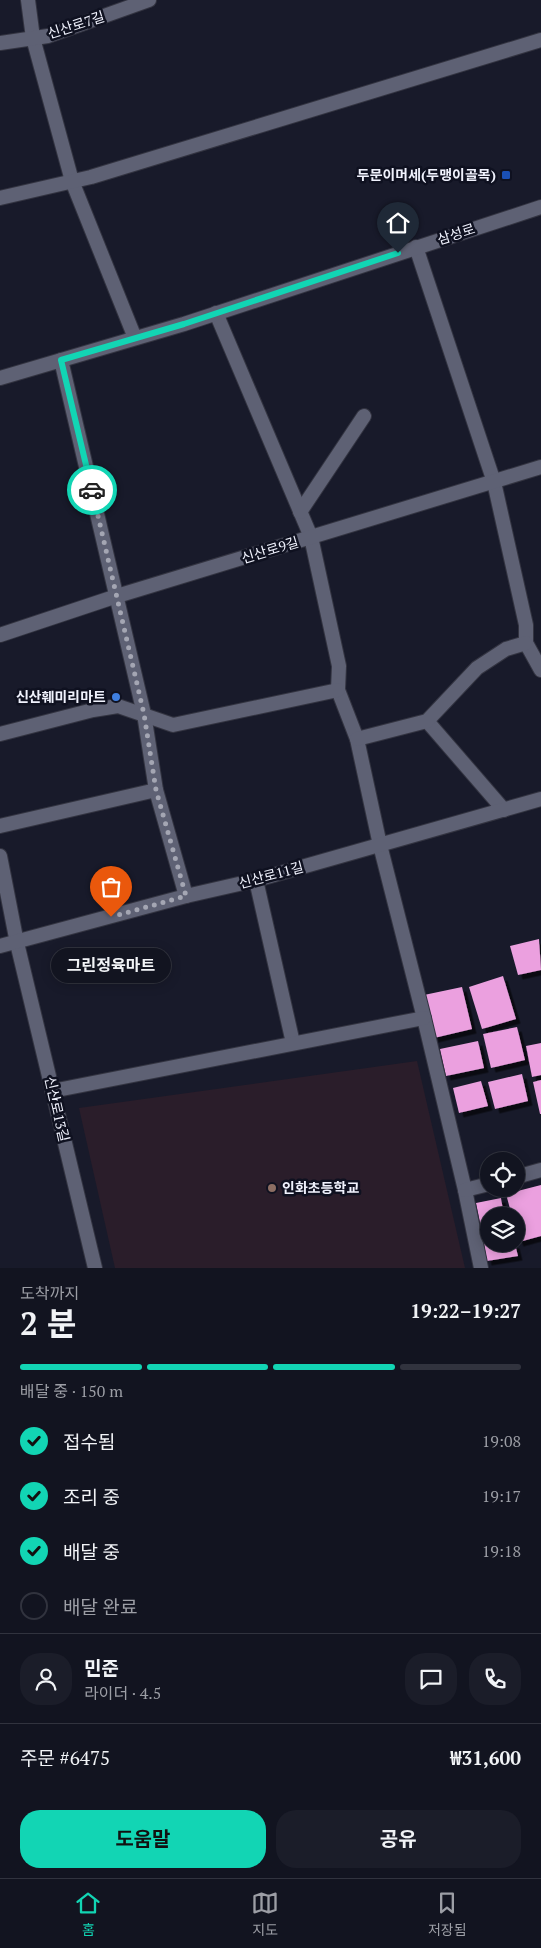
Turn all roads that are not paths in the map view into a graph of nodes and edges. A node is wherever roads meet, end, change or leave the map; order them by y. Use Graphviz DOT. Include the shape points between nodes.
graph roads {
  1 [pos="28,0"];
  2 [pos="149,0"];
  3 [pos="33,38"];
  4 [pos="541,40"];
  5 [pos="0,44"];
  6 [pos="72,181"];
  7 [pos="0,198"];
  8 [pos="541,207"];
  9 [pos="416,247"];
  10 [pos="216,313"];
  11 [pos="135,338"];
  12 [pos="61,360"];
  13 [pos="0,378"];
  14 [pos="364,416"];
  15 [pos="541,467"];
  16 [pos="494,482"];
  17 [pos="300,512"];
  18 [pos="311,537"];
  19 [pos="118,596"];
  20 [pos="0,635"];
  21 [pos="526,643"];
  22 [pos="541,670"];
  23 [pos="338,690"];
  24 [pos="144,714"];
  25 [pos="427,722"];
  26 [pos="0,734"];
  27 [pos="357,739"];
  28 [pos="156,790"];
  29 [pos="541,799"];
  30 [pos="504,810"];
  31 [pos="0,826"];
  32 [pos="380,845"];
  33 [pos="0,856"];
  34 [pos="256,880"];
  35 [pos="186,896"];
  36 [pos="17,942"];
  37 [pos="0,946"];
  38 [pos="424,1018"];
  39 [pos="293,1043"];
  40 [pos="52,1090"];
  41 [pos="541,1170"];
  42 [pos="525,1174"];
  43 [pos="480,1186"];
  44 [pos="466,1190"];
  45 [pos="91,1267"];
  46 [pos="481,1268"];
  1 -- 3 [label="street"];
  2 -- 3 [label="street, 신산로7길" via="48,36"];
  3 -- 5 [label="street, 신산로7길"];
  3 -- 6 [label="street"];
  4 -- 6 [label="street"];
  6 -- 7 [label="street"];
  6 -- 11 [label="street"];
  8 -- 9 [label="street, 삼성로"];
  9 -- 10 [label="street, 삼성로"];
  9 -- 16 [label="street"];
  10 -- 11 [label="street, 삼성로"];
  10 -- 17 [label="street"];
  11 -- 12 [label="street, 삼성로"];
  12 -- 13 [label="street, 삼성로"];
  12 -- 19 [label="street"];
  14 -- 17 [label="street"];
  15 -- 16 [label="street, 신산로9길"];
  16 -- 18 [label="street, 신산로9길"];
  16 -- 21 [label="street" via="526,625"];
  17 -- 18 [label="street"];
  18 -- 19 [label="street, 신산로9길"];
  18 -- 23 [label="street" via="339,666"];
  19 -- 20 [label="street, 신산로9길"];
  19 -- 24 [label="street"];
  21 -- 22 [label="street"];
  21 -- 25 [label="street" via="506,649 477,668"];
  23 -- 24 [label="street" via="173,725"];
  23 -- 27 [label="street"];
  24 -- 26 [label="street" via="118,706"];
  24 -- 28 [label="street"];
  25 -- 27 [label="street"];
  25 -- 30 [label="street"];
  27 -- 32 [label="street"];
  28 -- 31 [label="street"];
  28 -- 35 [label="street"];
  29 -- 30 [label="street, 신산로11길"];
  30 -- 32 [label="street, 신산로11길"];
  32 -- 34 [label="street, 신산로11길"];
  32 -- 38 [label="street"];
  33 -- 36 [label="street, 신산로13길"];
  34 -- 35 [label="street, 신산로11길"];
  34 -- 39 [label="street"];
  35 -- 36 [label="street, 신산로11길"];
  36 -- 37 [label="street, 신산로11길"];
  36 -- 40 [label="street, 신산로13길"];
  38 -- 39 [label="street"];
  38 -- 44 [label="street"];
  39 -- 40 [label="street"];
  40 -- 45 [label="street, 신산로13길"];
  41 -- 42 [label="street"];
  43 -- 44 [label="street"];
  44 -- 46 [label="street"];
}
